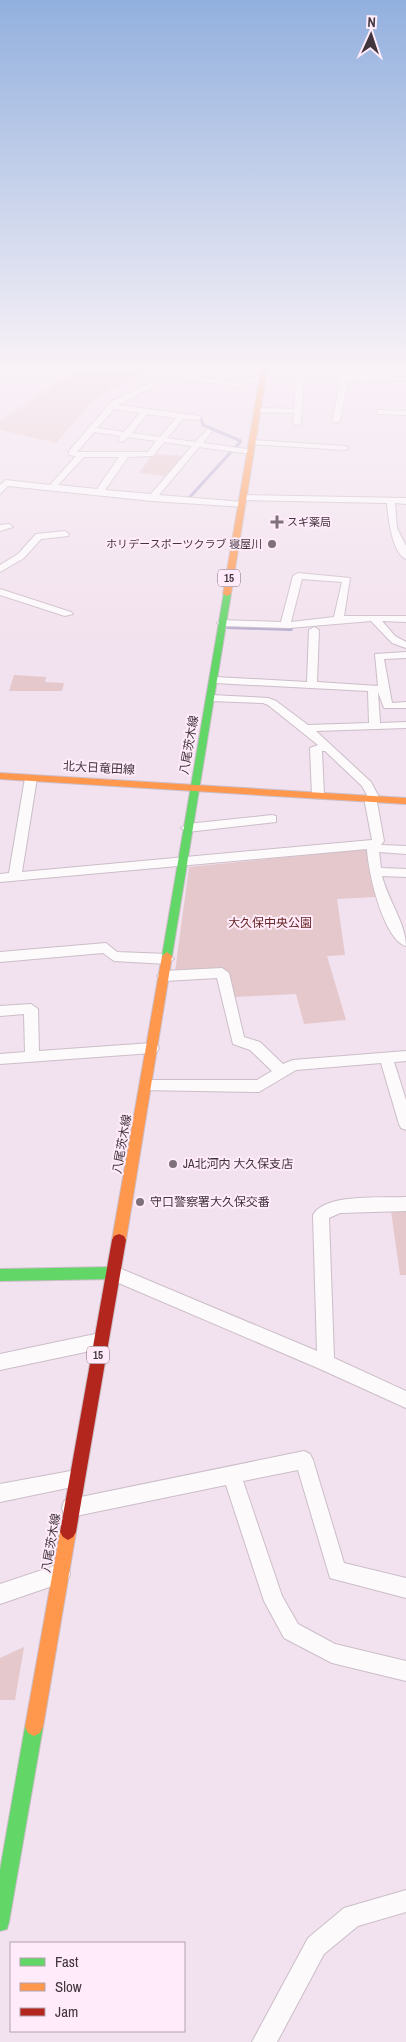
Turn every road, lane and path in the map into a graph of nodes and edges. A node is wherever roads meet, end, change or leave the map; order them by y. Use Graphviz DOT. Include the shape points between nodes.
graph roads {
  1 [pos="72,465"];
  2 [pos="118,465"];
  3 [pos="178,465"];
  4 [pos="248,465"];
  5 [pos="51,488"];
  6 [pos="0,491"];
  7 [pos="99,493"];
  8 [pos="152,498"];
  9 [pos="242,501"];
  10 [pos="391,501"];
  11 [pos="406,501"];
  12 [pos="406,528"];
  13 [pos="395,531"];
  14 [pos="65,534"];
  15 [pos="406,556"];
  16 [pos="1,573"];
  17 [pos="0,592"];
  18 [pos="68,614"];
  19 [pos="372,618"];
  20 [pos="406,619"];
  21 [pos="338,621"];
  22 [pos="222,623"];
  23 [pos="285,625"];
  24 [pos="314,630"];
  25 [pos="406,645"];
  26 [pos="406,655"];
  27 [pos="215,680"];
  28 [pos="312,685"];
  29 [pos="378,688"];
  30 [pos="211,698"];
  31 [pos="406,705"];
  32 [pos="406,725"];
  33 [pos="375,726"];
  34 [pos="306,728"];
  35 [pos="328,748"];
  36 [pos="0,776"];
  37 [pos="31,778"];
  38 [pos="196,787"];
  39 [pos="318,795"];
  40 [pos="372,798"];
  41 [pos="406,801"];
  42 [pos="272,819"];
  43 [pos="187,828"];
  44 [pos="373,847"];
  45 [pos="406,850"];
  46 [pos="182,863"];
  47 [pos="376,872"];
  48 [pos="406,873"];
  49 [pos="15,876"];
  50 [pos="0,878"];
  51 [pos="406,941"];
  52 [pos="0,957"];
  53 [pos="166,959"];
  54 [pos="164,976"];
  55 [pos="0,1011"];
  56 [pos="152,1048"];
  57 [pos="32,1055"];
  58 [pos="406,1056"];
  59 [pos="0,1058"];
  60 [pos="386,1058"];
  61 [pos="283,1072"];
  62 [pos="146,1086"];
  63 [pos="406,1124"];
  64 [pos="406,1204"];
  65 [pos="113,1273"];
  66 [pos="0,1274"];
  67 [pos="100,1340"];
  68 [pos="0,1362"];
  69 [pos="326,1363"];
  70 [pos="406,1400"];
  71 [pos="232,1475"];
  72 [pos="76,1479"];
  73 [pos="0,1493"];
  74 [pos="72,1508"];
  75 [pos="60,1574"];
  76 [pos="406,1588"];
  77 [pos="0,1594"];
  78 [pos="406,1671"];
  79 [pos="406,1901"];
  80 [pos="0,1922"];
  81 [pos="264,2042"];
  1 -- 5 [label="street"];
  2 -- 7 [label="street"];
  3 -- 8 [label="street"];
  4 -- 9 [label="main road, 八尾茨木線 / 15"];
  5 -- 6 [label="street" via="6,483"];
  5 -- 7 [label="street"];
  7 -- 8 [label="street"];
  8 -- 9 [label="street"];
  9 -- 10 [label="street"];
  9 -- 22 [label="main road, 八尾茨木線 / 15"];
  10 -- 11 [label="street"];
  10 -- 13 [label="street"];
  12 -- 13 [label="street"];
  13 -- 15 [label="street"];
  14 -- 16 [label="street" via="34,539 21,556"];
  17 -- 18 [label="street"];
  19 -- 20 [label="street"];
  19 -- 21 [label="street"];
  19 -- 25 [label="street" via="382,625 390,639"];
  21 -- 23 [label="street"];
  21 -- 23 [label="street" via="347,580 298,576"];
  22 -- 23 [label="street"];
  22 -- 27 [label="main road, 八尾茨木線 / 15"];
  24 -- 28 [label="street"];
  26 -- 29 [label="street" via="379,656"];
  27 -- 28 [label="street"];
  27 -- 30 [label="main road, 八尾茨木線 / 15"];
  28 -- 29 [label="street"];
  29 -- 31 [label="street" via="388,706"];
  29 -- 33 [label="street"];
  30 -- 34 [label="street" via="264,700"];
  30 -- 38 [label="main road, 八尾茨木線 / 15"];
  32 -- 33 [label="street"];
  33 -- 34 [label="street"];
  34 -- 35 [label="street"];
  35 -- 39 [label="street" via="316,748"];
  35 -- 40 [label="street" via="367,784"];
  36 -- 37 [label="main road, 北大日竜田線"];
  37 -- 38 [label="main road, 北大日竜田線"];
  37 -- 49 [label="street"];
  38 -- 39 [label="main road, 北大日竜田線"];
  38 -- 43 [label="main road, 八尾茨木線 / 15"];
  39 -- 40 [label="main road, 北大日竜田線"];
  40 -- 41 [label="main road, 北大日竜田線"];
  40 -- 44 [label="street" via="378,841"];
  42 -- 43 [label="street"];
  43 -- 46 [label="main road, 八尾茨木線 / 15"];
  44 -- 45 [label="street"];
  44 -- 46 [label="street"];
  44 -- 47 [label="street"];
  46 -- 49 [label="street"];
  46 -- 53 [label="main road, 八尾茨木線 / 15"];
  47 -- 48 [label="street"];
  47 -- 51 [label="street" via="380,895"];
  49 -- 50 [label="street"];
  52 -- 53 [label="street" via="106,948 114,956"];
  53 -- 54 [label="main road, 八尾茨木線 / 15"];
  54 -- 56 [label="main road, 八尾茨木線 / 15"];
  54 -- 61 [label="street" via="222,973 238,1040 255,1046"];
  55 -- 57 [label="street" via="31,1009"];
  56 -- 57 [label="street"];
  56 -- 62 [label="main road, 八尾茨木線 / 15"];
  57 -- 59 [label="street"];
  58 -- 60 [label="street"];
  60 -- 61 [label="street" via="293,1065"];
  60 -- 63 [label="street"];
  61 -- 62 [label="street" via="259,1086"];
  62 -- 65 [label="main road, 八尾茨木線 / 15"];
  64 -- 69 [label="street" via="338,1206 321,1215"];
  65 -- 66 [label="main road"];
  65 -- 67 [label="main road, 八尾茨木線 / 15"];
  65 -- 69 [label="street"];
  67 -- 68 [label="street"];
  67 -- 72 [label="main road, 八尾茨木線 / 15"];
  69 -- 70 [label="street"];
  71 -- 74 [label="street"];
  71 -- 76 [label="street" via="304,1460 337,1571"];
  71 -- 78 [label="street" via="274,1601 291,1630 332,1653"];
  72 -- 73 [label="street"];
  72 -- 74 [label="main road, 八尾茨木線 / 15"];
  74 -- 75 [label="main road, 八尾茨木線 / 15"];
  75 -- 77 [label="street"];
  75 -- 80 [label="main road, 八尾茨木線 / 15"];
  79 -- 81 [label="street" via="352,1916 316,1946"];
}
